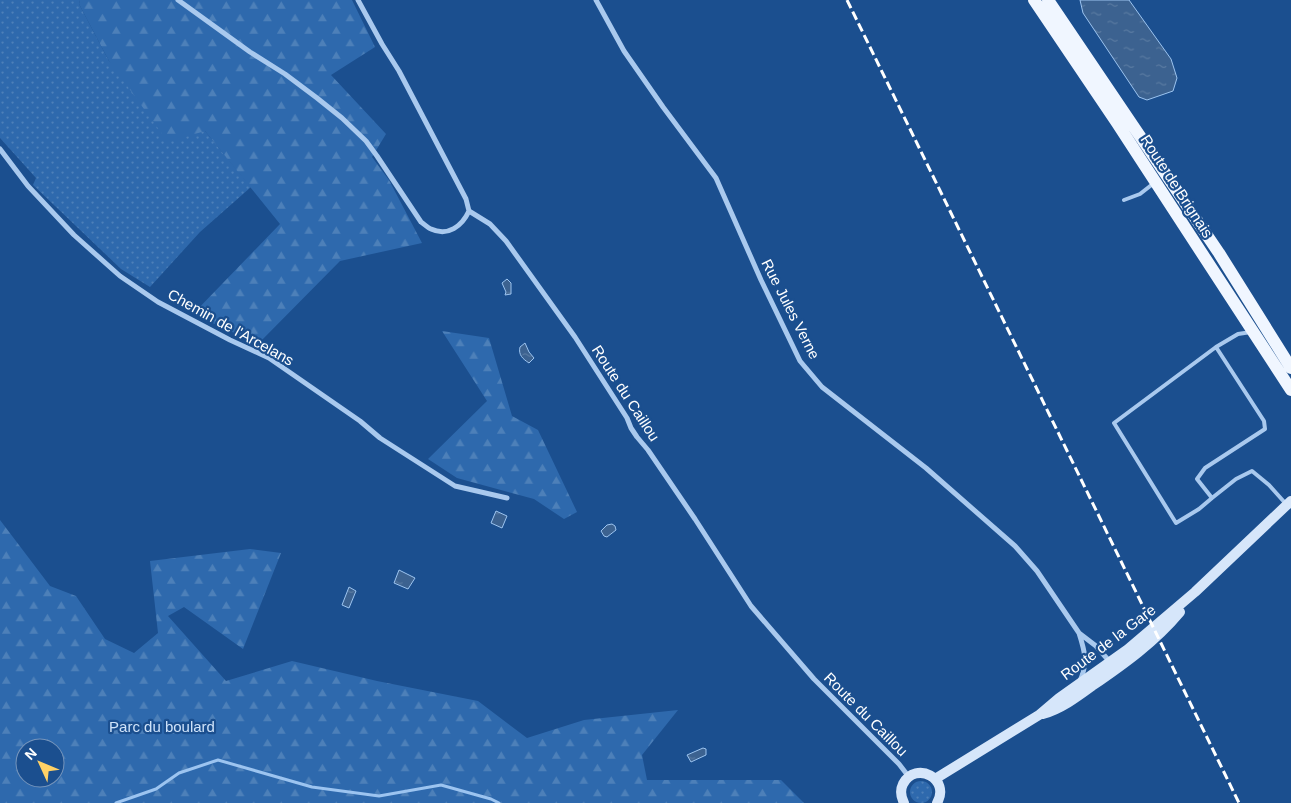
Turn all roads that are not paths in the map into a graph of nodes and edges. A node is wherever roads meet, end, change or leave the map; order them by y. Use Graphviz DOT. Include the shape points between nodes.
graph roads {
  1 [pos="178,0"];
  2 [pos="358,0"];
  3 [pos="596,0"];
  4 [pos="1034,0"];
  5 [pos="1048,0"];
  6 [pos="0,149"];
  7 [pos="1167,175"];
  8 [pos="1155,183"];
  9 [pos="1124,200"];
  10 [pos="469,211"];
  11 [pos="1253,332"];
  12 [pos="1216,347"];
  13 [pos="1291,368"];
  14 [pos="1291,390"];
  15 [pos="506,498"];
  16 [pos="1212,498"];
  17 [pos="1289,503"];
  18 [pos="1195,592"];
  19 [pos="1079,633"];
  20 [pos="1110,662"];
  21 [pos="1079,684"];
  22 [pos="1039,715"];
  23 [pos="909,777"];
  24 [pos="935,779"];
  25 [pos="902,802"];
  26 [pos="937,803"];
  1 -- 10 [label="street" via="342,118 378,156 421,222 443,232 453,230 465,221"];
  2 -- 10 [label="street" via="399,70 466,199"];
  3 -- 19 [label="street, Rue Jules Verne" via="624,51 716,178 800,361 822,387 926,468 1015,546 1037,571"];
  4 -- 8 [label="main road, Route de Brignais"];
  5 -- 7 [label="main road, Route de Brignais"];
  6 -- 15 [label="street, Chemin de l'Arcelans" via="28,186 74,235 120,276 158,302 269,358 380,438 455,486"];
  7 -- 8 [label="lane"];
  7 -- 13 [label="main road, Route de Brignais"];
  8 -- 9 [label="lane"];
  8 -- 11 [label="main road, Route de Brignais"];
  10 -- 23 [label="street, Route du Caillou" via="498,231 529,272 750,606 814,679"];
  11 -- 12 [label="lane" via="1238,334"];
  11 -- 14 [label="main road, Route de Brignais"];
  12 -- 16 [label="lane" via="1264,420 1265,428 1205,468 1197,479"];
  12 -- 16 [label="lane" via="1114,423 1176,523"];
  16 -- 17 [label="lane" via="1252,471"];
  17 -- 18 [label="main road, Route de la Gare"];
  18 -- 20 [label="main road, Route de la Gare"];
  18 -- 22 [label="main road, Route de la Gare" via="1168,626 1139,652 1058,709"];
  19 -- 20 [label="street, Rue Jules Verne"];
  19 -- 21 [label="street" via="1086,654"];
  20 -- 21 [label="main road, Route de la Gare"];
  21 -- 22 [label="main road, Route de la Gare"];
  22 -- 24 [label="main road, Route de la Gare"];
  23 -- 24 [label="main road" via="925,773"];
  23 -- 25 [label="main road" via="902,788"];
  24 -- 26 [label="main road" via="940,789"];
}
